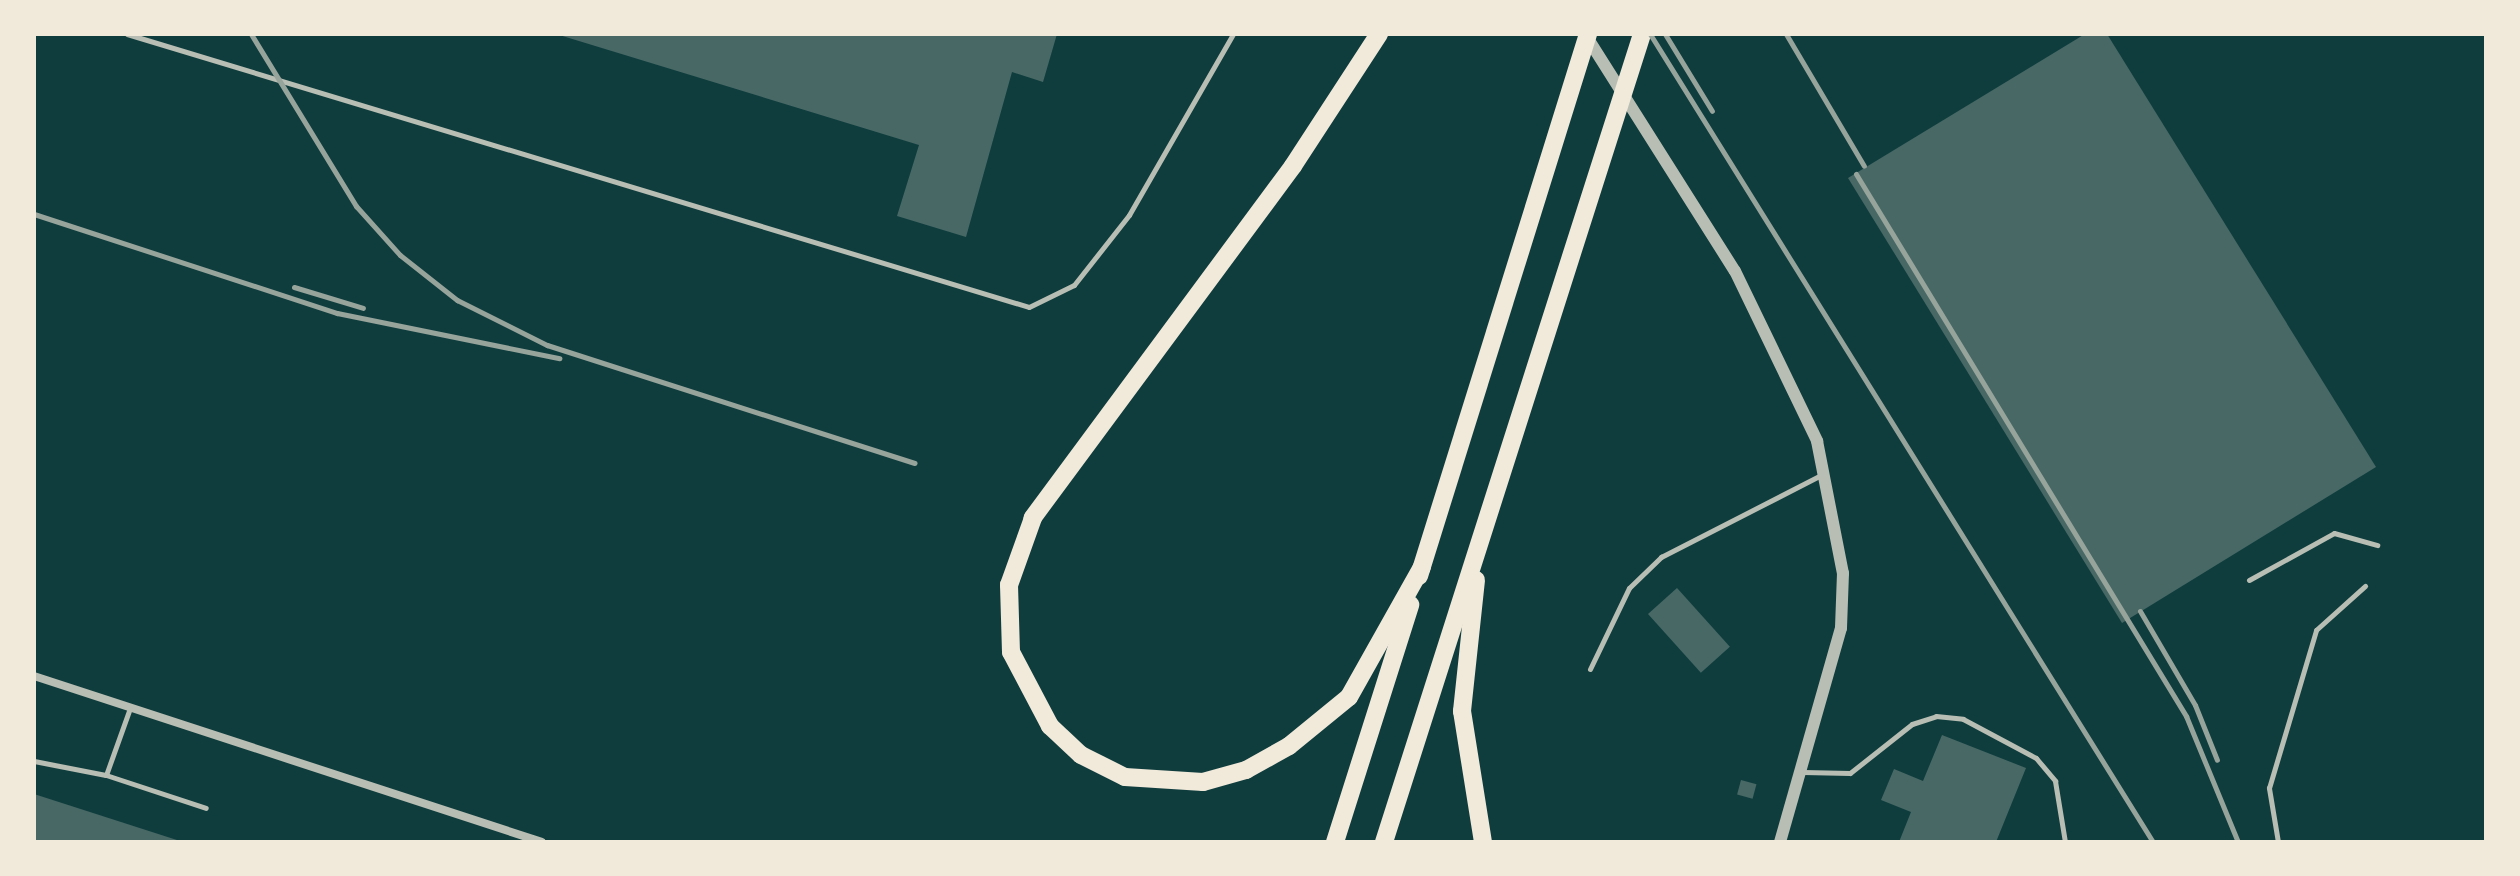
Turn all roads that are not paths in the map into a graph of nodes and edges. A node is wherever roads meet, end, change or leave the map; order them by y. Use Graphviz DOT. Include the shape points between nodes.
graph roads {
  1 [pos="127,34"];
  2 [pos="1233,34"];
  3 [pos="1379,34"];
  4 [pos="1586,34"];
  5 [pos="1642,34"];
  6 [pos="1824,473"];
  7 [pos="2377,545"];
  8 [pos="1477,551"];
  9 [pos="1422,567"];
  10 [pos="2249,580"];
  11 [pos="2365,586"];
  12 [pos="1590,669"];
  13 [pos="34,676"];
  14 [pos="130,707"];
  15 [pos="34,761"];
  16 [pos="1803,772"];
  17 [pos="106,775"];
  18 [pos="206,808"];
  19 [pos="542,842"];
  20 [pos="1335,842"];
  21 [pos="1384,842"];
  22 [pos="1483,842"];
  23 [pos="1780,842"];
  24 [pos="2065,842"];
  25 [pos="2278,842"];
  1 -- 2 [label="lane" via="1029,307 1074,285 1129,215"];
  3 -- 9 [label="highway" via="1293,166 1033,518 1009,585 1011,652 1050,726 1081,755 1125,777 1203,782 1246,770 1289,746 1349,697"];
  4 -- 6 [label="street" via="1735,271 1795,384"];
  4 -- 9 [label="highway"];
  5 -- 8 [label="highway"];
  6 -- 12 [label="lane" via="1661,557 1629,588"];
  6 -- 16 [label="street" via="1843,573 1841,628"];
  7 -- 10 [label="lane" via="2334,533"];
  8 -- 21 [label="highway"];
  8 -- 22 [label="highway" via="1462,711"];
  9 -- 20 [label="highway"];
  11 -- 25 [label="lane" via="2316,630 2269,788"];
  13 -- 14 [label="street"];
  14 -- 17 [label="lane"];
  14 -- 19 [label="street"];
  15 -- 17 [label="lane"];
  16 -- 23 [label="street"];
  16 -- 24 [label="lane" via="1850,773 1912,724 1936,716 1963,719 2036,758 2058,792"];
  17 -- 18 [label="lane"];
}
